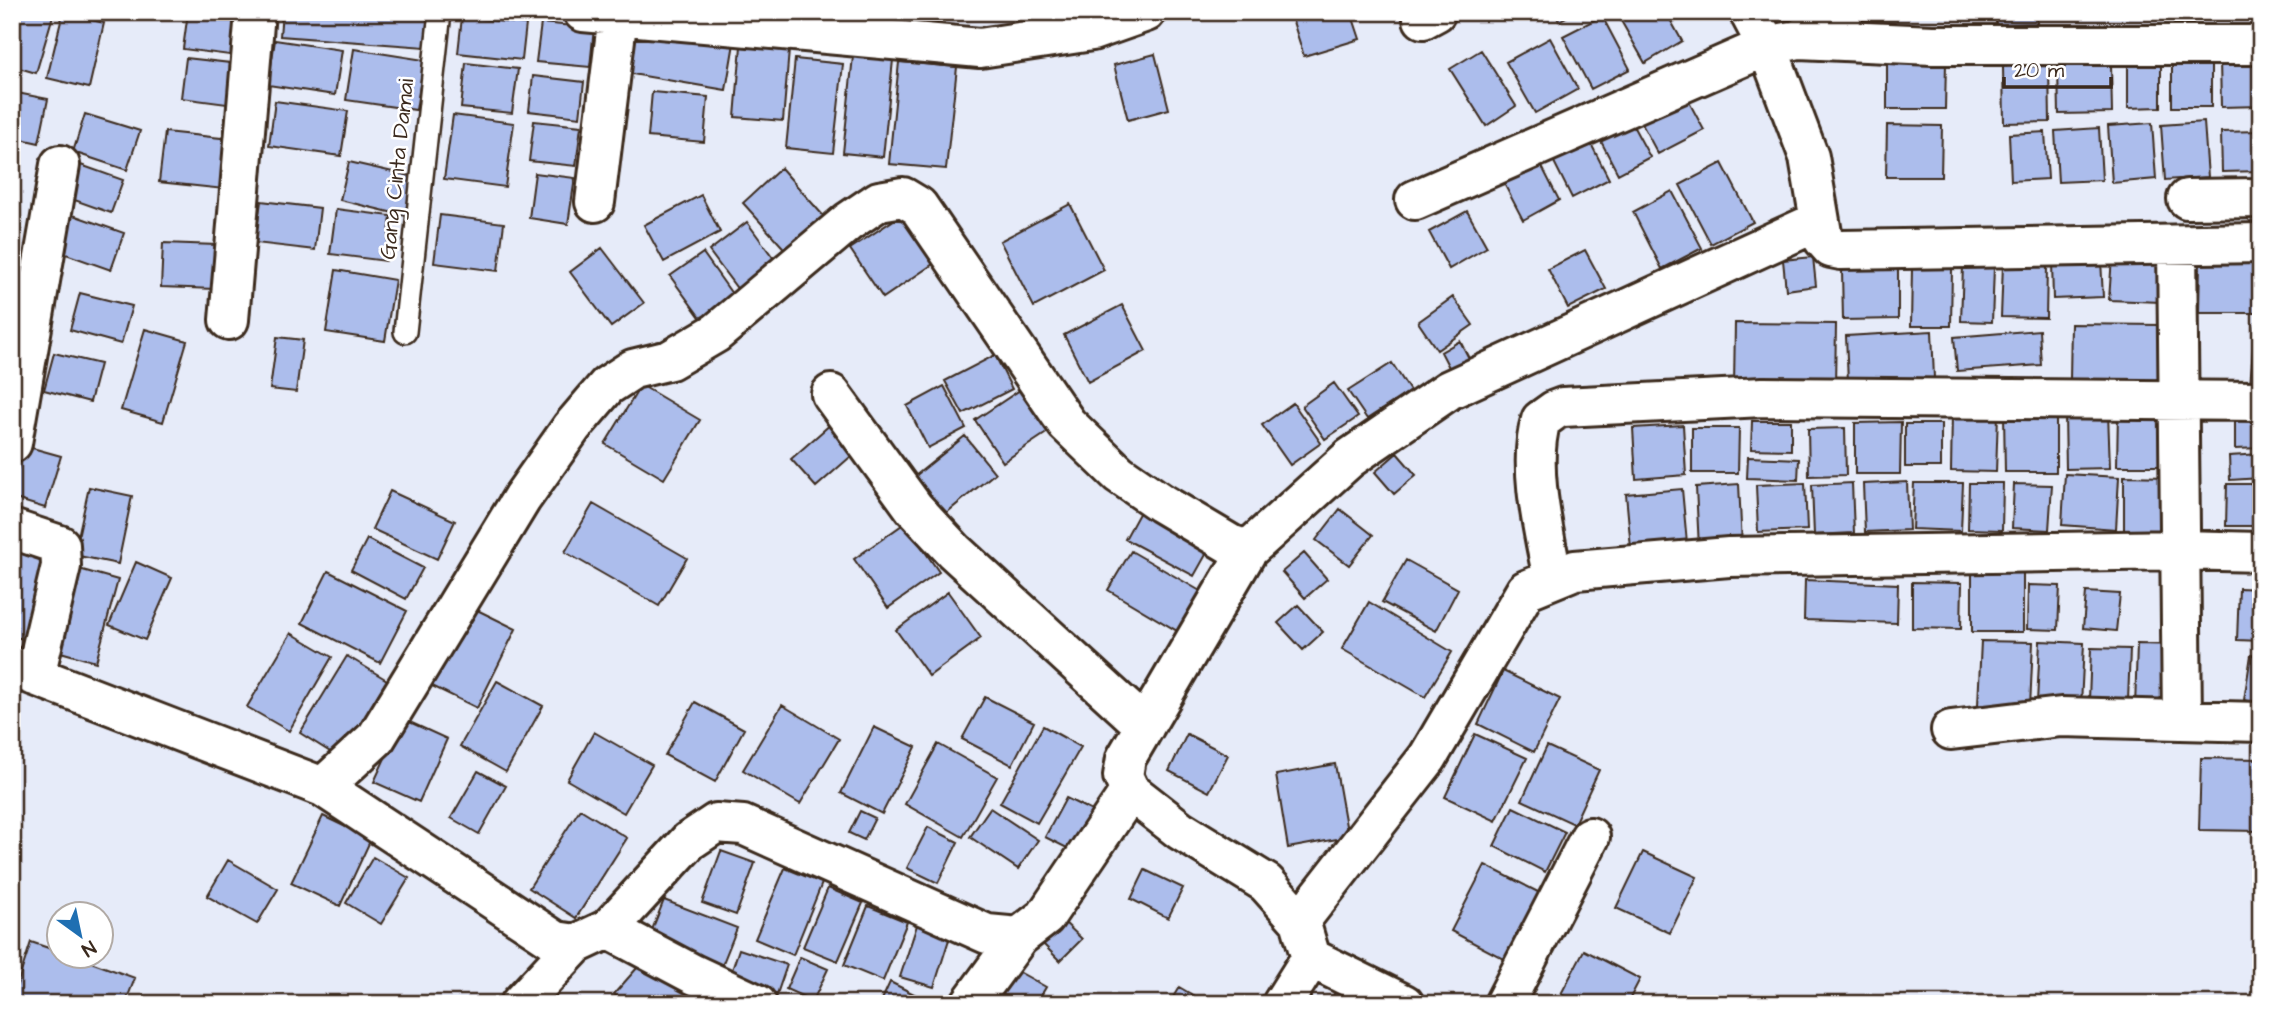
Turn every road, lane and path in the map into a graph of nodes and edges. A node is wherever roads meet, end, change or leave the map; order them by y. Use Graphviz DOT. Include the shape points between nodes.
graph roads {
  1 [pos="255,12"];
  2 [pos="440,12"];
  3 [pos="1146,12"];
  4 [pos="1749,12"];
  5 [pos="1844,12"];
  6 [pos="601,14"];
  7 [pos="2252,39"];
  8 [pos="1783,43"];
  9 [pos="60,165"];
  10 [pos="2261,198"];
  11 [pos="2187,199"];
  12 [pos="1415,200"];
  13 [pos="595,202"];
  14 [pos="1819,221"];
  15 [pos="2261,243"];
  16 [pos="2177,245"];
  17 [pos="229,320"];
  18 [pos="405,332"];
  19 [pos="831,394"];
  20 [pos="2179,398"];
  21 [pos="2261,401"];
  22 [pos="12,443"];
  23 [pos="12,529"];
  24 [pos="1248,550"];
  25 [pos="2180,550"];
  26 [pos="2261,552"];
  27 [pos="1553,579"];
  28 [pos="24,672"];
  29 [pos="2182,720"];
  30 [pos="2261,722"];
  31 [pos="1145,726"];
  32 [pos="1951,730"];
  33 [pos="323,787"];
  34 [pos="1130,791"];
  35 [pos="1590,837"];
  36 [pos="1300,921"];
  37 [pos="592,936"];
  38 [pos="1019,937"];
  39 [pos="1311,958"];
  40 [pos="520,1004"];
  41 [pos="757,1004"];
  42 [pos="970,1004"];
  43 [pos="1282,1004"];
  44 [pos="1404,1004"];
  45 [pos="1504,1004"];
  1 -- 17 [label="street"];
  2 -- 18 [label="lane, Gang Cinta Damai"];
  3 -- 6 [label="street" via="1092,31 980,48"];
  4 -- 8 [label="street"];
  5 -- 8 [label="street"];
  6 -- 13 [label="street"];
  7 -- 8 [label="street" via="1933,46"];
  8 -- 12 [label="street"];
  8 -- 14 [label="street"];
  9 -- 22 [label="street"];
  10 -- 11 [label="street"];
  14 -- 16 [label="street" via="1823,239 1841,250"];
  14 -- 24 [label="street" via="1449,390 1350,458"];
  15 -- 16 [label="street"];
  16 -- 20 [label="street"];
  19 -- 31 [label="street" via="914,508 946,543"];
  20 -- 21 [label="street"];
  20 -- 25 [label="street"];
  20 -- 27 [label="street" via="1763,397 1563,407 1541,420 1536,453"];
  23 -- 28 [label="street" via="60,545 61,566"];
  24 -- 31 [label="street"];
  24 -- 33 [label="street" via="1230,544 1119,474 1068,424 918,206 903,197 879,201 716,333 670,360 633,369 607,386 522,498 376,738"];
  25 -- 26 [label="street"];
  25 -- 27 [label="street" via="1729,557 1575,570"];
  25 -- 29 [label="street"];
  27 -- 36 [label="street" via="1526,590 1428,757"];
  28 -- 33 [label="street"];
  29 -- 30 [label="street"];
  29 -- 32 [label="street" via="2061,717"];
  31 -- 34 [label="street" via="1126,758 1123,776"];
  33 -- 37 [label="street" via="556,941"];
  34 -- 36 [label="street" via="1180,830 1266,883"];
  34 -- 38 [label="street" via="1045,917"];
  35 -- 45 [label="street"];
  36 -- 39 [label="street"];
  37 -- 38 [label="street" via="689,841 716,824 743,825 987,934"];
  37 -- 40 [label="street"];
  37 -- 41 [label="street"];
  38 -- 42 [label="street"];
  39 -- 43 [label="street"];
  39 -- 44 [label="street"];
}
